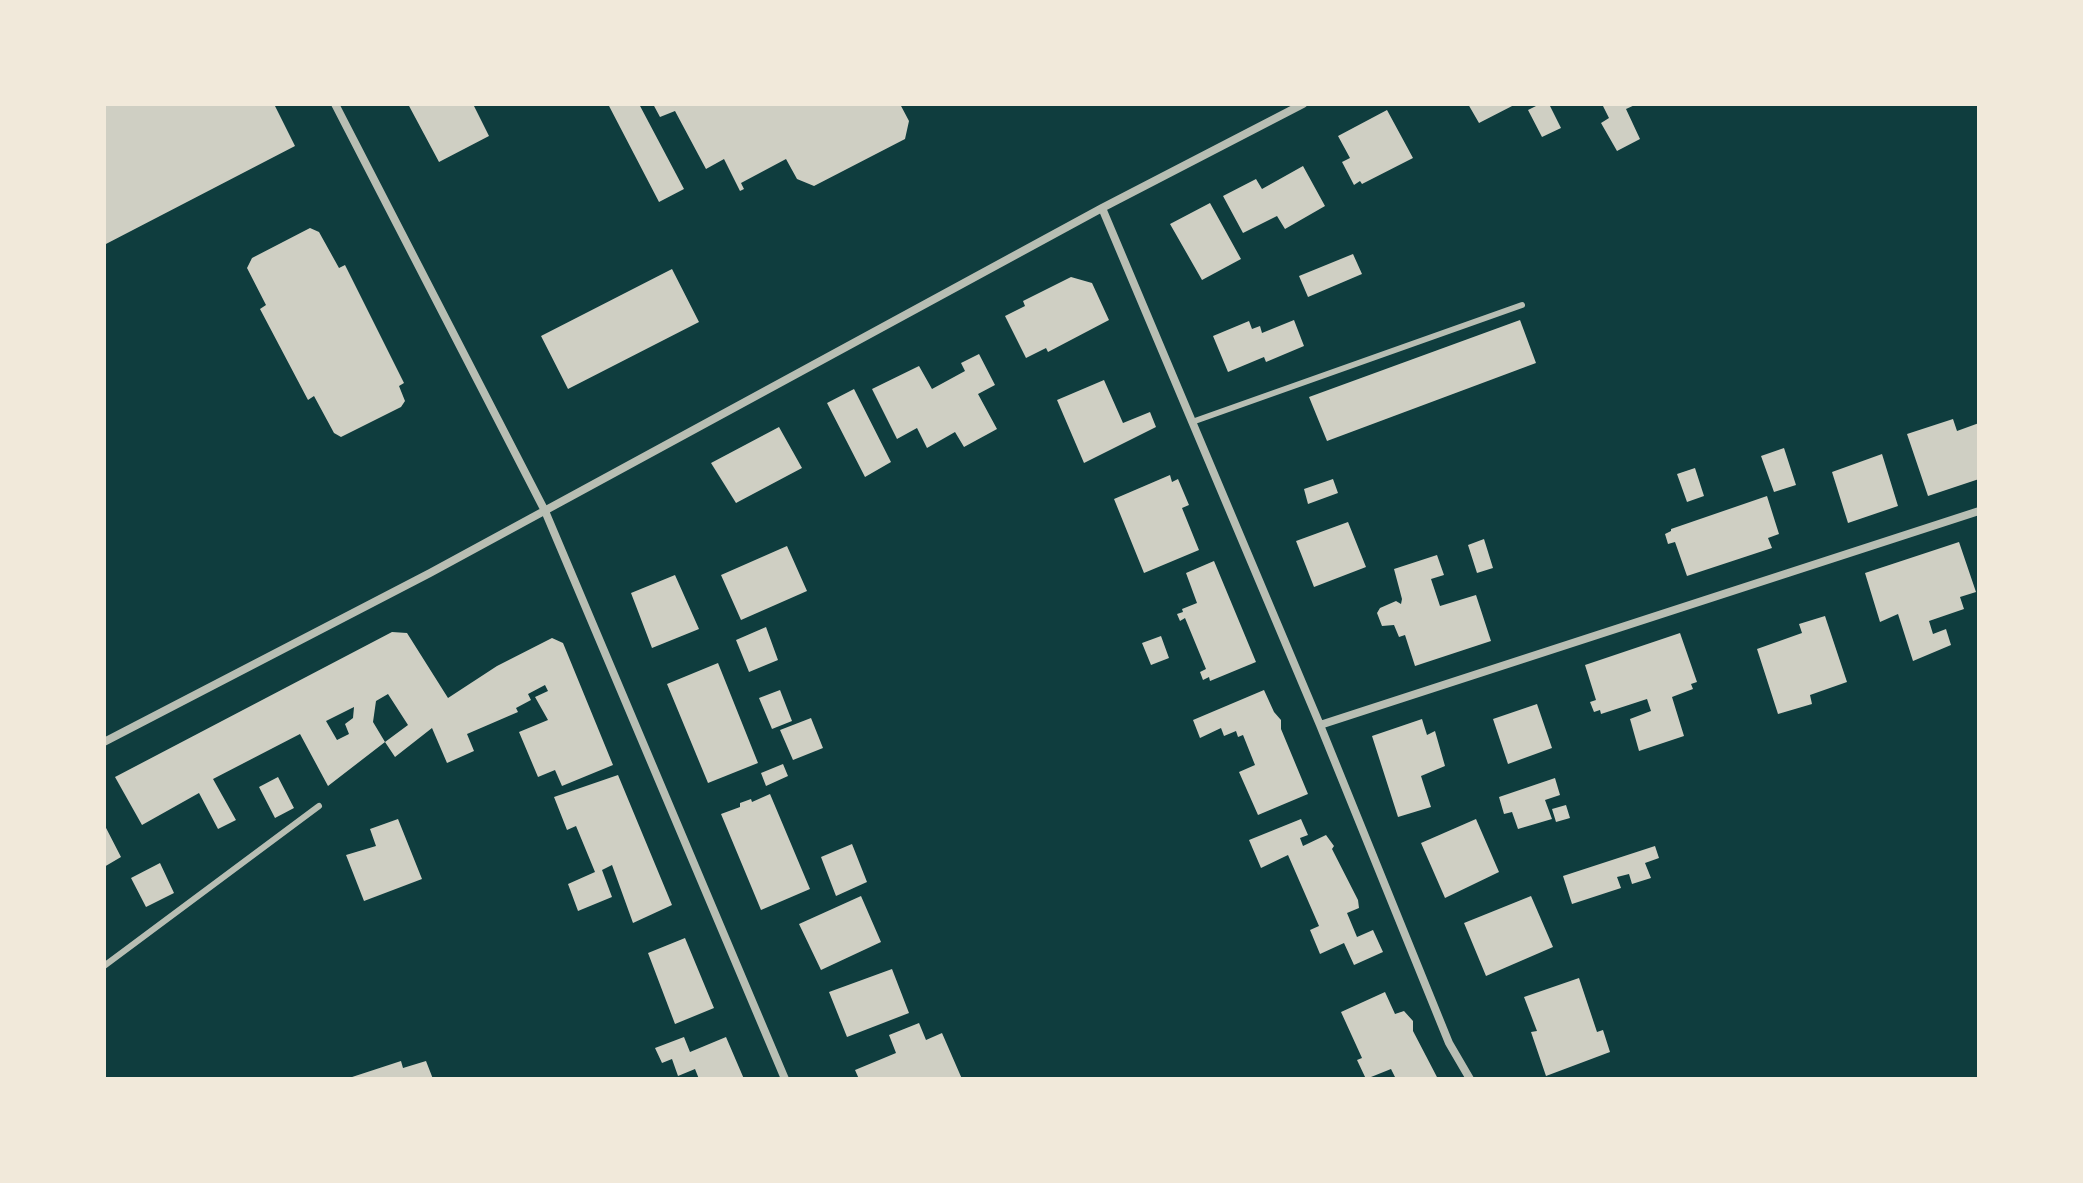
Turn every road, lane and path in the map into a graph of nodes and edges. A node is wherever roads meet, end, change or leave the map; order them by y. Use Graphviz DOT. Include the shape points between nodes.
graph roads {
  1 [pos="335,104"];
  2 [pos="1303,104"];
  3 [pos="1102,208"];
  4 [pos="1522,305"];
  5 [pos="1192,422"];
  6 [pos="545,511"];
  7 [pos="1979,511"];
  8 [pos="1320,725"];
  9 [pos="104,742"];
  10 [pos="319,806"];
  11 [pos="104,966"];
  12 [pos="785,1079"];
  13 [pos="1470,1079"];
  1 -- 6 [label="street"];
  2 -- 3 [label="street"];
  3 -- 5 [label="street"];
  3 -- 6 [label="street"];
  4 -- 5 [label="lane"];
  5 -- 8 [label="street"];
  6 -- 9 [label="street"];
  6 -- 12 [label="street"];
  7 -- 8 [label="street"];
  8 -- 13 [label="street" via="1449,1043"];
  10 -- 11 [label="lane"];
}
